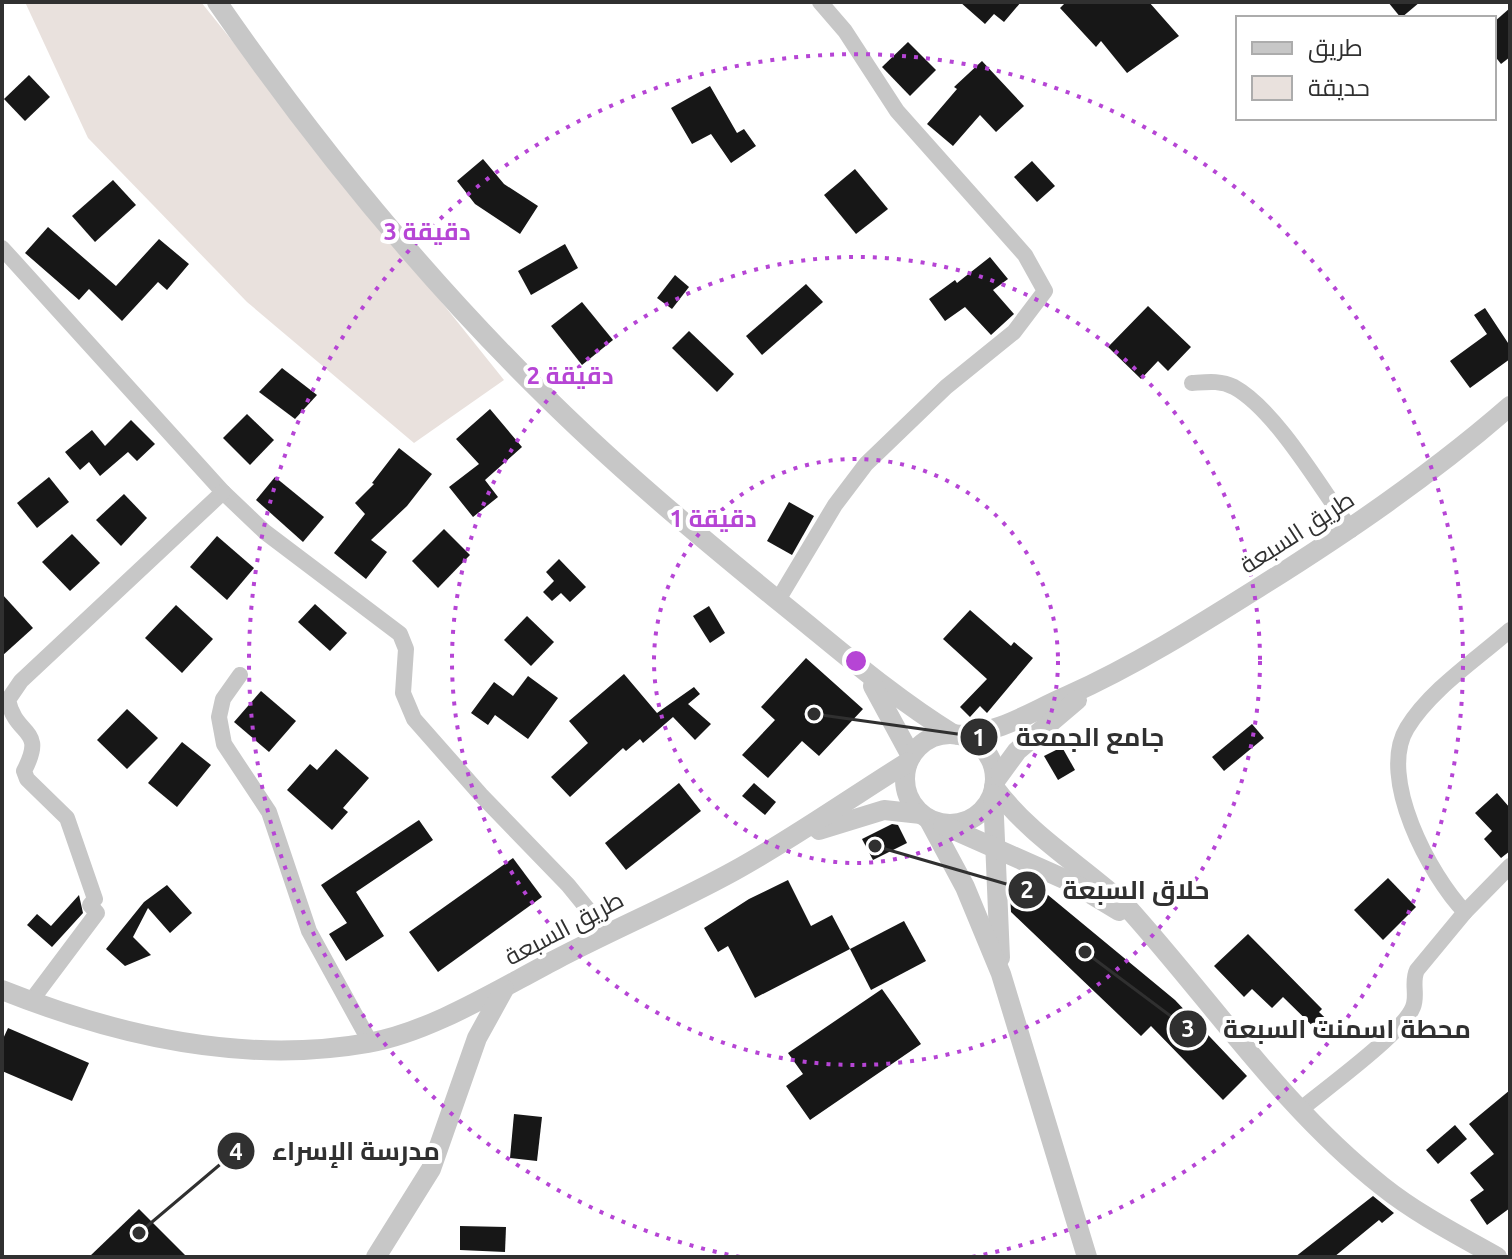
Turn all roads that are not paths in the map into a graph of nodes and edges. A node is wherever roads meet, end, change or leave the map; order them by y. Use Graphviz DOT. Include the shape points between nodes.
graph roads {
  1 [pos="217,2"];
  2 [pos="820,2"];
  3 [pos="2,248"];
  4 [pos="1192,383"];
  5 [pos="1510,406"];
  6 [pos="223,492"];
  7 [pos="1351,530"];
  8 [pos="778,600"];
  9 [pos="1510,630"];
  10 [pos="240,675"];
  11 [pos="867,676"];
  12 [pos="1099,682"];
  13 [pos="956,734"];
  14 [pos="909,759"];
  15 [pos="994,787"];
  16 [pos="929,819"];
  17 [pos="785,842"];
  18 [pos="995,850"];
  19 [pos="1510,866"];
  20 [pos="1465,912"];
  21 [pos="1144,926"];
  22 [pos="603,937"];
  23 [pos="1001,974"];
  24 [pos="504,989"];
  25 [pos="2,990"];
  26 [pos="31,1001"];
  27 [pos="370,1042"];
  28 [pos="1300,1110"];
  29 [pos="1510,1248"];
  30 [pos="376,1257"];
  31 [pos="1087,1257"];
  32 [pos="1497,1257"];
  1 -- 8 [label="street" via="385,221 537,388 695,534"];
  2 -- 8 [label="street" via="897,111 1025,255 1045,291 1014,332 946,387 866,464"];
  3 -- 6 [label="street"];
  4 -- 7 [label="street" via="1219,381 1255,403"];
  5 -- 7 [label="street, طريق السبعة"];
  6 -- 22 [label="street" via="265,532 400,634 406,649 403,693 414,719 568,885"];
  6 -- 26 [label="street" via="21,681 8,700 34,742 24,771 27,779 67,818 95,899 90,905 97,913"];
  7 -- 12 [label="street, طريق السبعة"];
  8 -- 11 [label="street"];
  9 -- 20 [label="street" via="1413,720 1399,755 1417,842 1441,885"];
  10 -- 27 [label="street" via="223,699 219,717 224,744 269,812 309,931"];
  11 -- 13 [label="street"];
  11 -- 14 [label="street"];
  12 -- 13 [label="street" via="1004,727"];
  12 -- 15 [label="street" via="1017,751"];
  13 -- 14 [label="street" via="924,742"];
  13 -- 15 [label="street" via="985,751"];
  14 -- 16 [label="street" via="906,790"];
  14 -- 17 [label="street, طريق السبعة"];
  15 -- 16 [label="street" via="984,809 970,820 953,824"];
  15 -- 18 [label="street"];
  15 -- 21 [label="street" via="1031,830 1103,885"];
  16 -- 17 [label="street, طريق السبعة" via="884,810 865,813"];
  16 -- 18 [label="street"];
  16 -- 23 [label="street" via="965,887"];
  17 -- 22 [label="street, طريق السبعة"];
  18 -- 21 [label="street" via="1071,882"];
  18 -- 23 [label="street"];
  19 -- 20 [label="street"];
  20 -- 28 [label="street" via="1413,978 1415,1003 1403,1023"];
  21 -- 28 [label="street"];
  22 -- 24 [label="street, طريق السبعة"];
  23 -- 31 [label="street"];
  24 -- 27 [label="street"];
  24 -- 30 [label="street, طريق السبعة" via="477,1038 431,1169"];
  25 -- 26 [label="street"];
  26 -- 27 [label="street" via="148,1036 225,1048 273,1051"];
  28 -- 32 [label="street" via="1383,1187"];
  29 -- 32 [label="street"];
}
